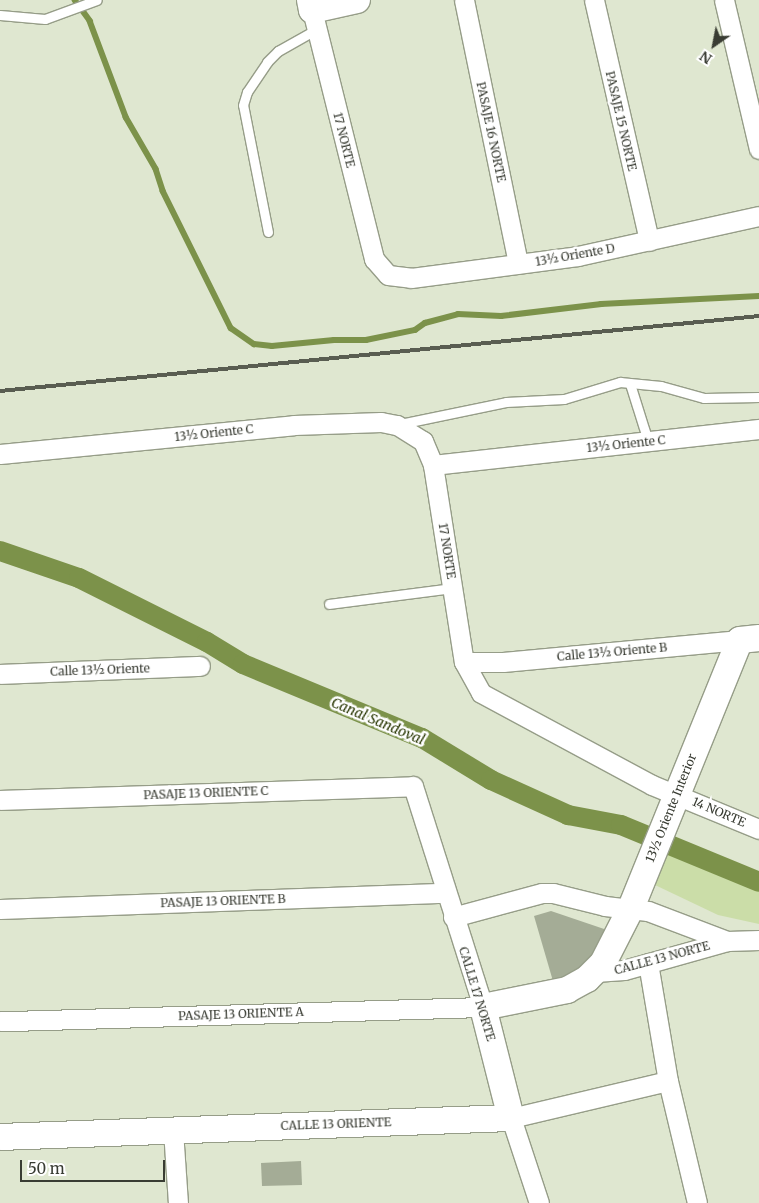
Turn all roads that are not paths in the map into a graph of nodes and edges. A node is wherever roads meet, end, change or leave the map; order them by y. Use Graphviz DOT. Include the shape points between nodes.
graph roads {
  1 [pos="97,0"];
  2 [pos="357,0"];
  3 [pos="464,0"];
  4 [pos="594,0"];
  5 [pos="724,0"];
  6 [pos="313,13"];
  7 [pos="0,15"];
  8 [pos="759,149"];
  9 [pos="759,216"];
  10 [pos="268,232"];
  11 [pos="649,241"];
  12 [pos="518,264"];
  13 [pos="388,275"];
  14 [pos="630,384"];
  15 [pos="759,397"];
  16 [pos="397,425"];
  17 [pos="759,429"];
  18 [pos="423,441"];
  19 [pos="648,441"];
  20 [pos="0,454"];
  21 [pos="433,465"];
  22 [pos="452,588"];
  23 [pos="329,604"];
  24 [pos="750,639"];
  25 [pos="464,662"];
  26 [pos="200,666"];
  27 [pos="0,674"];
  28 [pos="652,784"];
  29 [pos="413,786"];
  30 [pos="676,794"];
  31 [pos="0,800"];
  32 [pos="759,829"];
  33 [pos="446,893"];
  34 [pos="631,908"];
  35 [pos="0,909"];
  36 [pos="453,918"];
  37 [pos="727,941"];
  38 [pos="759,941"];
  39 [pos="648,963"];
  40 [pos="595,972"];
  41 [pos="483,1007"];
  42 [pos="0,1021"];
  43 [pos="668,1080"];
  44 [pos="511,1118"];
  45 [pos="173,1130"];
  46 [pos="0,1137"];
  47 [pos="178,1203"];
  48 [pos="539,1203"];
  49 [pos="697,1203"];
  1 -- 7 [label="lane" via="45,20"];
  2 -- 6 [label="street"];
  3 -- 12 [label="street, PASAJE 16 NORTE"];
  4 -- 11 [label="street, PASAJE 15 NORTE"];
  5 -- 8 [label="street"];
  6 -- 10 [label="lane" via="267,62 247,92 244,105"];
  6 -- 13 [label="street, 17 NORTE" via="374,259"];
  9 -- 11 [label="street, 13½ Oriente D"];
  11 -- 12 [label="street, 13½ Oriente D"];
  12 -- 13 [label="street, 13½ Oriente D" via="411,278"];
  14 -- 15 [label="lane" via="661,386 704,398"];
  14 -- 16 [label="lane" via="607,385 564,399 506,402"];
  14 -- 19 [label="lane"];
  16 -- 18 [label="street, 13½ Oriente C"];
  16 -- 20 [label="street, 13½ Oriente C" via="381,422 294,425"];
  17 -- 19 [label="street, 13½ Oriente C"];
  18 -- 21 [label="street, 17 NORTE"];
  19 -- 21 [label="street, 13½ Oriente C"];
  21 -- 22 [label="street, 17 NORTE"];
  22 -- 23 [label="lane"];
  22 -- 25 [label="street, 17 NORTE"];
  24 -- 25 [label="street, Calle 13½ Oriente B" via="503,662"];
  24 -- 30 [label="street, 13½ Oriente Interior"];
  25 -- 28 [label="street, 17 NORTE" via="477,688 490,699"];
  26 -- 27 [label="street, Calle 13½ Oriente"];
  28 -- 30 [label="street, 14 NORTE"];
  29 -- 31 [label="street, PASAJE 13 ORIENTE C"];
  29 -- 33 [label="street, CALLE 17 NORTE"];
  30 -- 32 [label="street, 14 NORTE"];
  30 -- 34 [label="street, 13½ Oriente Interior"];
  33 -- 35 [label="street, PASAJE 13 ORIENTE B"];
  33 -- 36 [label="street, CALLE 17 NORTE"];
  34 -- 36 [label="street" via="542,893"];
  34 -- 37 [label="street" via="648,911"];
  34 -- 40 [label="street, 13½ Oriente Interior" via="609,953"];
  36 -- 41 [label="street, CALLE 17 NORTE"];
  37 -- 38 [label="street, CALLE 13 NORTE"];
  37 -- 39 [label="street, CALLE 13 NORTE"];
  39 -- 40 [label="street, CALLE 13 NORTE" via="612,972"];
  39 -- 43 [label="street"];
  40 -- 41 [label="street" via="557,994"];
  41 -- 42 [label="street, PASAJE 13 ORIENTE A"];
  41 -- 44 [label="street, CALLE 17 NORTE"];
  43 -- 44 [label="street, CALLE 13 ORIENTE"];
  43 -- 49 [label="street"];
  44 -- 45 [label="street, CALLE 13 ORIENTE"];
  44 -- 48 [label="street, CALLE 17 NORTE"];
  45 -- 46 [label="street, CALLE 13 ORIENTE"];
  45 -- 47 [label="street"];
}
